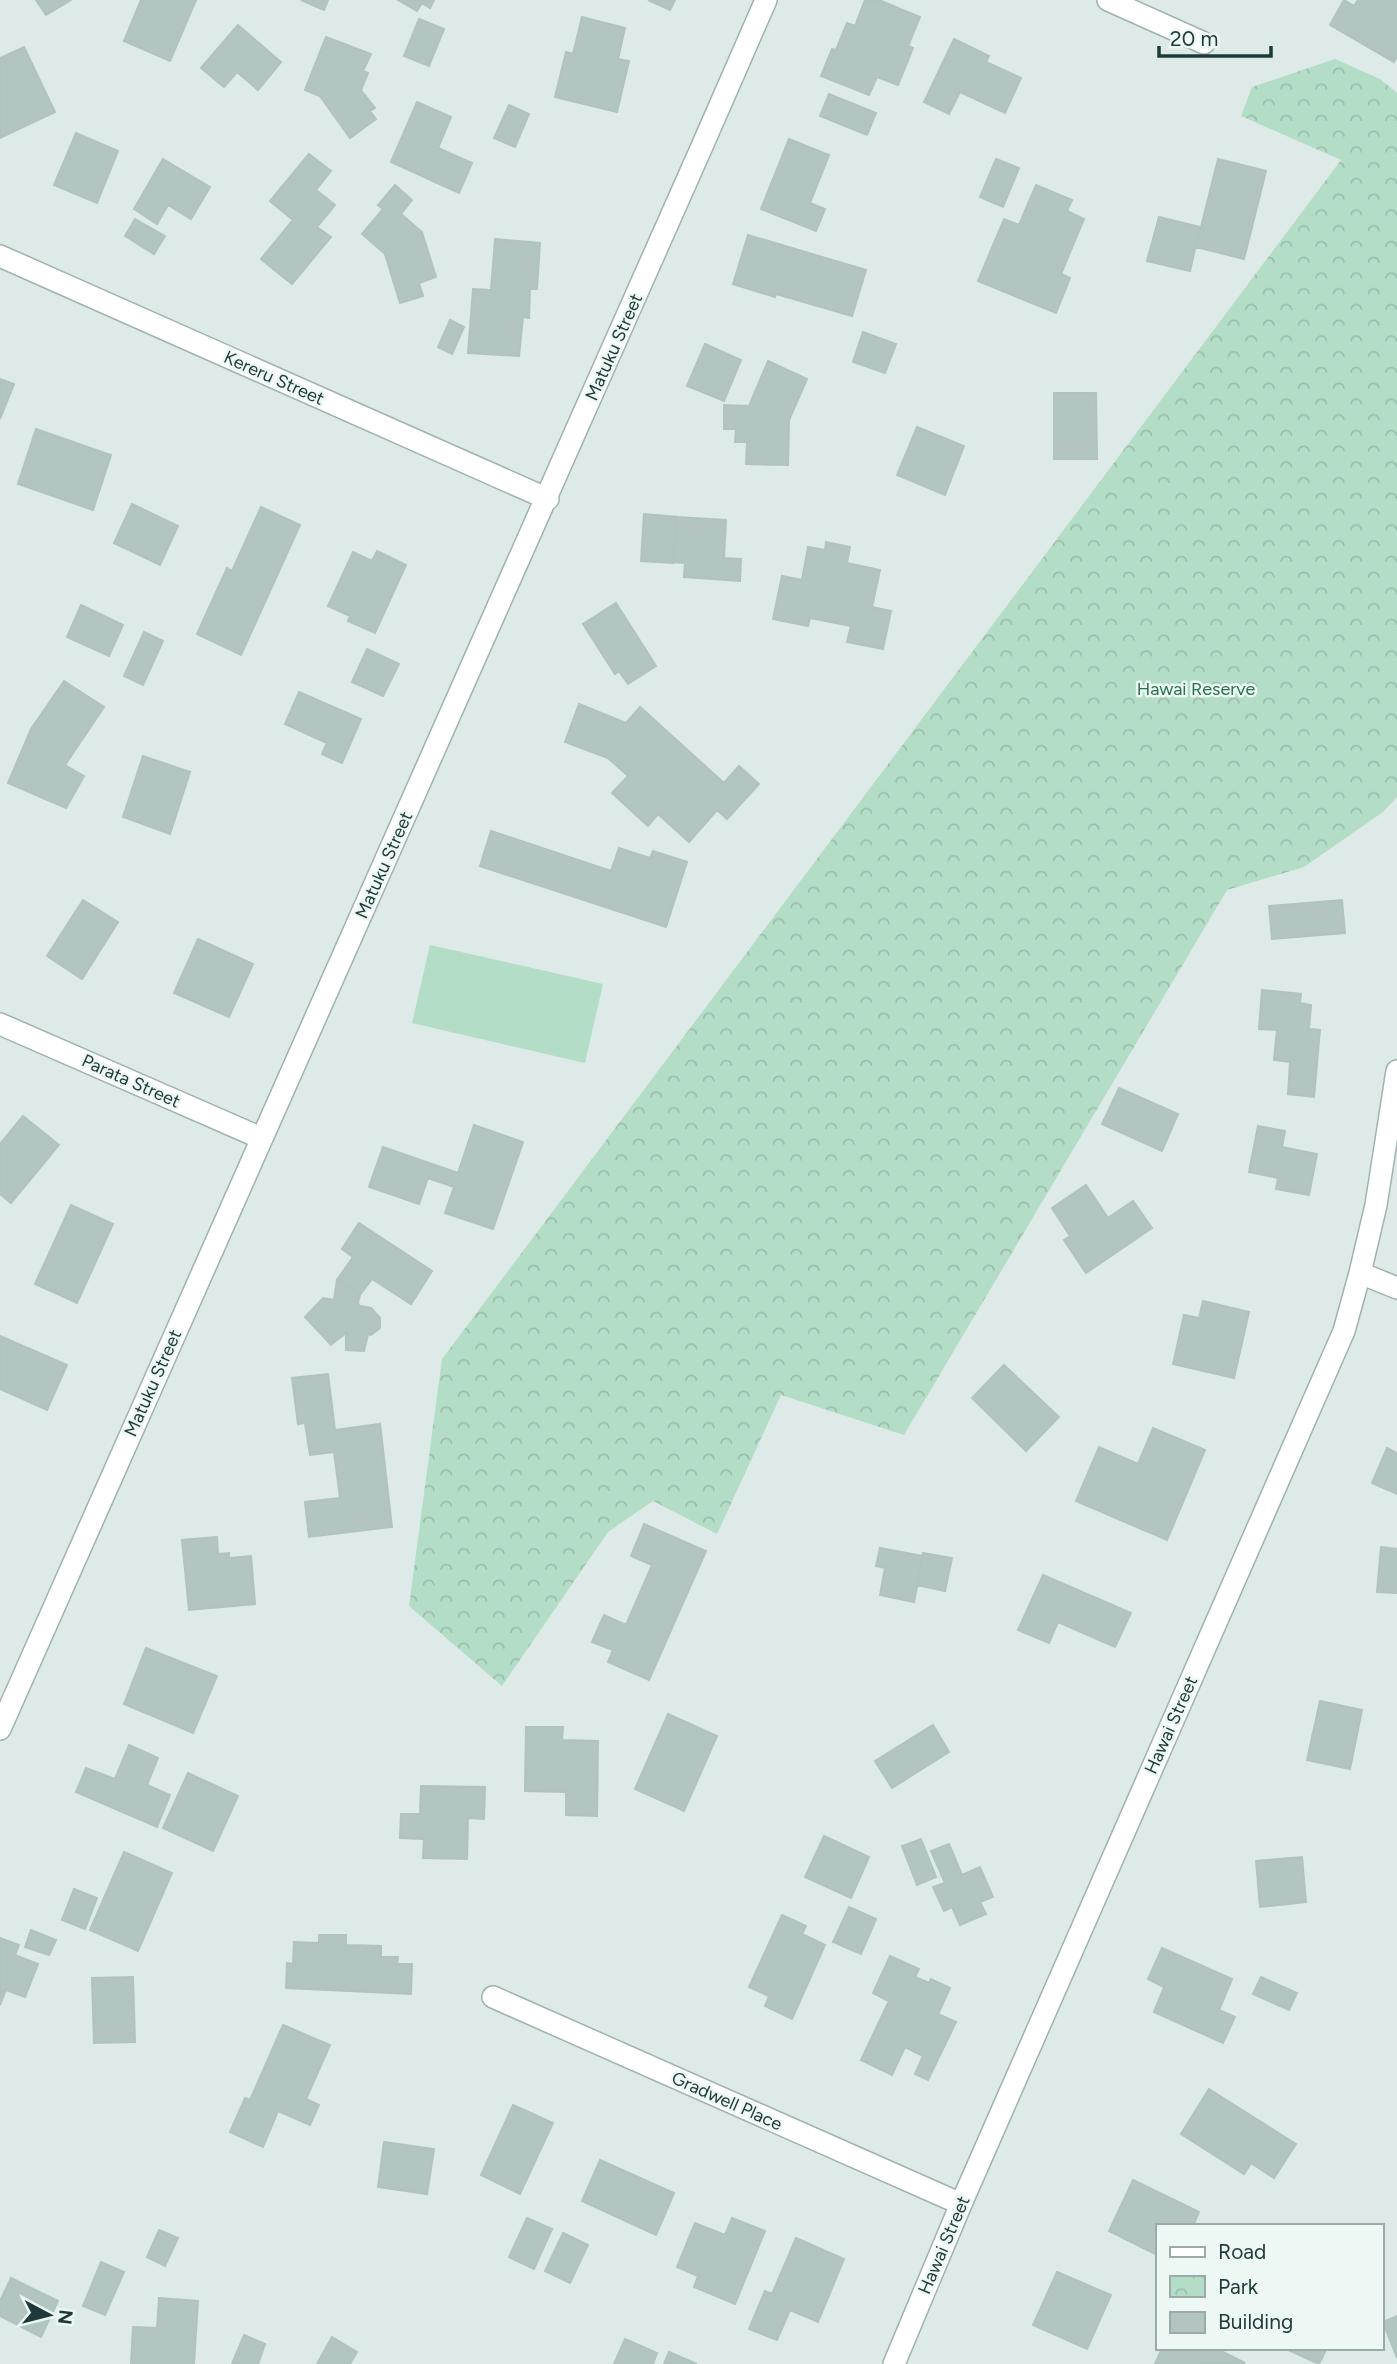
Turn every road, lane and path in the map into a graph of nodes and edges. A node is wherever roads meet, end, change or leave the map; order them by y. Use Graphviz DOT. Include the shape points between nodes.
graph roads {
  1 [pos="766,0"];
  2 [pos="1108,0"];
  3 [pos="1204,43"];
  4 [pos="0,256"];
  5 [pos="548,499"];
  6 [pos="0,1024"];
  7 [pos="1397,1071"];
  8 [pos="261,1138"];
  9 [pos="1360,1273"];
  10 [pos="1397,1288"];
  11 [pos="0,1729"];
  12 [pos="493,1997"];
  13 [pos="961,2204"];
  14 [pos="894,2364"];
  1 -- 5 [label="street, Matuku Street"];
  2 -- 3 [label="street"];
  4 -- 5 [label="street, Kereru Street"];
  5 -- 8 [label="street, Matuku Street"];
  6 -- 8 [label="street, Parata Street"];
  7 -- 9 [label="street, Hawai Street"];
  8 -- 11 [label="street, Matuku Street"];
  9 -- 10 [label="street"];
  9 -- 13 [label="street, Hawai Street" via="1344,1331"];
  12 -- 13 [label="street, Gradwell Place"];
  13 -- 14 [label="street, Hawai Street"];
}
